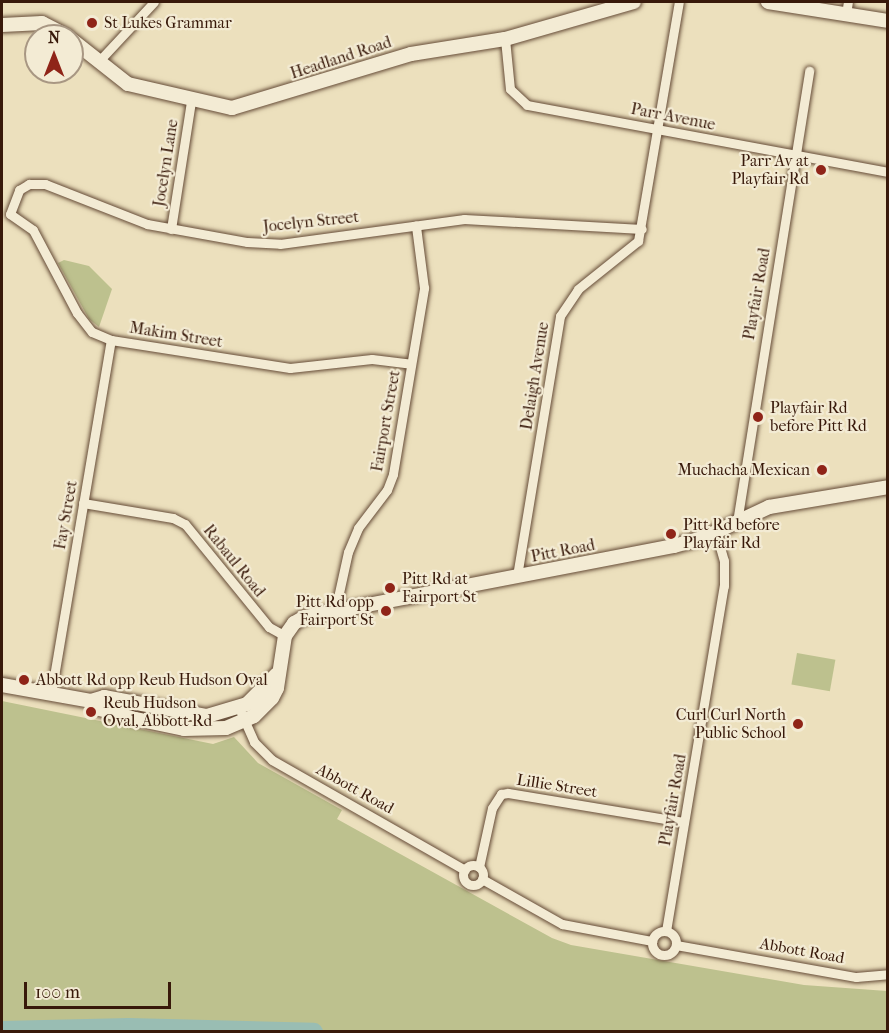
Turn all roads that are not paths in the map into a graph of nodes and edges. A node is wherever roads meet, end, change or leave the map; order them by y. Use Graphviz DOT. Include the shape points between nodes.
graph roads {
  1 [pos="154,2"];
  2 [pos="634,2"];
  3 [pos="679,2"];
  4 [pos="768,2"];
  5 [pos="847,8"];
  6 [pos="888,21"];
  7 [pos="44,24"];
  8 [pos="2,25"];
  9 [pos="505,39"];
  10 [pos="84,50"];
  11 [pos="98,62"];
  12 [pos="809,71"];
  13 [pos="191,101"];
  14 [pos="659,129"];
  15 [pos="795,156"];
  16 [pos="888,172"];
  17 [pos="6,216"];
  18 [pos="416,226"];
  19 [pos="171,229"];
  20 [pos="642,229"];
  21 [pos="111,340"];
  22 [pos="411,364"];
  23 [pos="888,487"];
  24 [pos="83,502"];
  25 [pos="737,522"];
  26 [pos="716,533"];
  27 [pos="517,576"];
  28 [pos="335,611"];
  29 [pos="285,636"];
  30 [pos="277,674"];
  31 [pos="2,685"];
  32 [pos="51,694"];
  33 [pos="91,701"];
  34 [pos="239,708"];
  35 [pos="244,722"];
  36 [pos="684,822"];
  37 [pos="479,867"];
  38 [pos="465,870"];
  39 [pos="482,879"];
  40 [pos="666,931"];
  41 [pos="651,941"];
  42 [pos="676,945"];
  43 [pos="888,974"];
  1 -- 11 [label="street"];
  2 -- 9 [label="main road, Headland Road"];
  3 -- 14 [label="street, Delaigh Avenue"];
  4 -- 5 [label="main road"];
  5 -- 6 [label="main road"];
  7 -- 8 [label="main road"];
  9 -- 13 [label="main road, Headland Road" via="411,54 241,107"];
  9 -- 14 [label="street, Parr Avenue" via="508,82 520,102"];
  10 -- 11 [label="main road, Headland Road"];
  11 -- 13 [label="main road, Headland Road" via="128,84"];
  12 -- 15 [label="street, Playfair Road"];
  13 -- 19 [label="street, Jocelyn Lane"];
  14 -- 15 [label="street, Parr Avenue"];
  14 -- 20 [label="street, Delaigh Avenue"];
  15 -- 16 [label="street, Parr Avenue"];
  15 -- 25 [label="street, Playfair Road"];
  17 -- 19 [label="street, Jocelyn Street" via="19,190 29,184 45,184 147,224"];
  17 -- 21 [label="street, Makim Street" via="33,230 78,313 92,332"];
  18 -- 19 [label="street, Jocelyn Street" via="280,244"];
  18 -- 20 [label="street, Jocelyn Street" via="464,219"];
  18 -- 22 [label="street, Fairport Street" via="424,288"];
  20 -- 27 [label="street, Delaigh Avenue" via="627,253 578,289 560,316"];
  21 -- 22 [label="street, Makim Street" via="290,368 372,359"];
  21 -- 24 [label="street, Fay Street"];
  22 -- 28 [label="street, Fairport Street" via="393,474 354,536"];
  23 -- 25 [label="main road, Pitt Road" via="769,507"];
  24 -- 29 [label="street, Rabaul Road" via="173,518 185,525 269,627"];
  24 -- 32 [label="street, Fay Street"];
  25 -- 26 [label="main road, Pitt Road"];
  26 -- 27 [label="main road, Pitt Road" via="674,546"];
  26 -- 36 [label="street, Playfair Road" via="724,561 724,586"];
  27 -- 28 [label="main road, Pitt Road"];
  28 -- 29 [label="main road, Pitt Road" via="299,620"];
  29 -- 30 [label="main road"];
  30 -- 34 [label="main road"];
  30 -- 35 [label="main road" via="272,698"];
  31 -- 32 [label="main road"];
  32 -- 33 [label="main road"];
  33 -- 34 [label="main road" via="104,697 207,716"];
  33 -- 35 [label="main road" via="100,709 184,729 226,729"];
  34 -- 35 [label="street, Abbott Road"];
  35 -- 38 [label="street, Abbott Road" via="254,742 272,760"];
  36 -- 37 [label="street, Lillie Street" via="501,794 492,808"];
  36 -- 40 [label="street, Playfair Road"];
  37 -- 38 [label="street"];
  37 -- 39 [label="street"];
  38 -- 39 [label="street, Abbott Road" via="468,884 475,885"];
  39 -- 41 [label="street, Abbott Road" via="562,924"];
  40 -- 41 [label="street" via="655,934"];
  40 -- 42 [label="street" via="673,934"];
  41 -- 42 [label="street, Abbott Road" via="652,948 662,955 669,954"];
  42 -- 43 [label="street, Abbott Road" via="856,976"];
}
